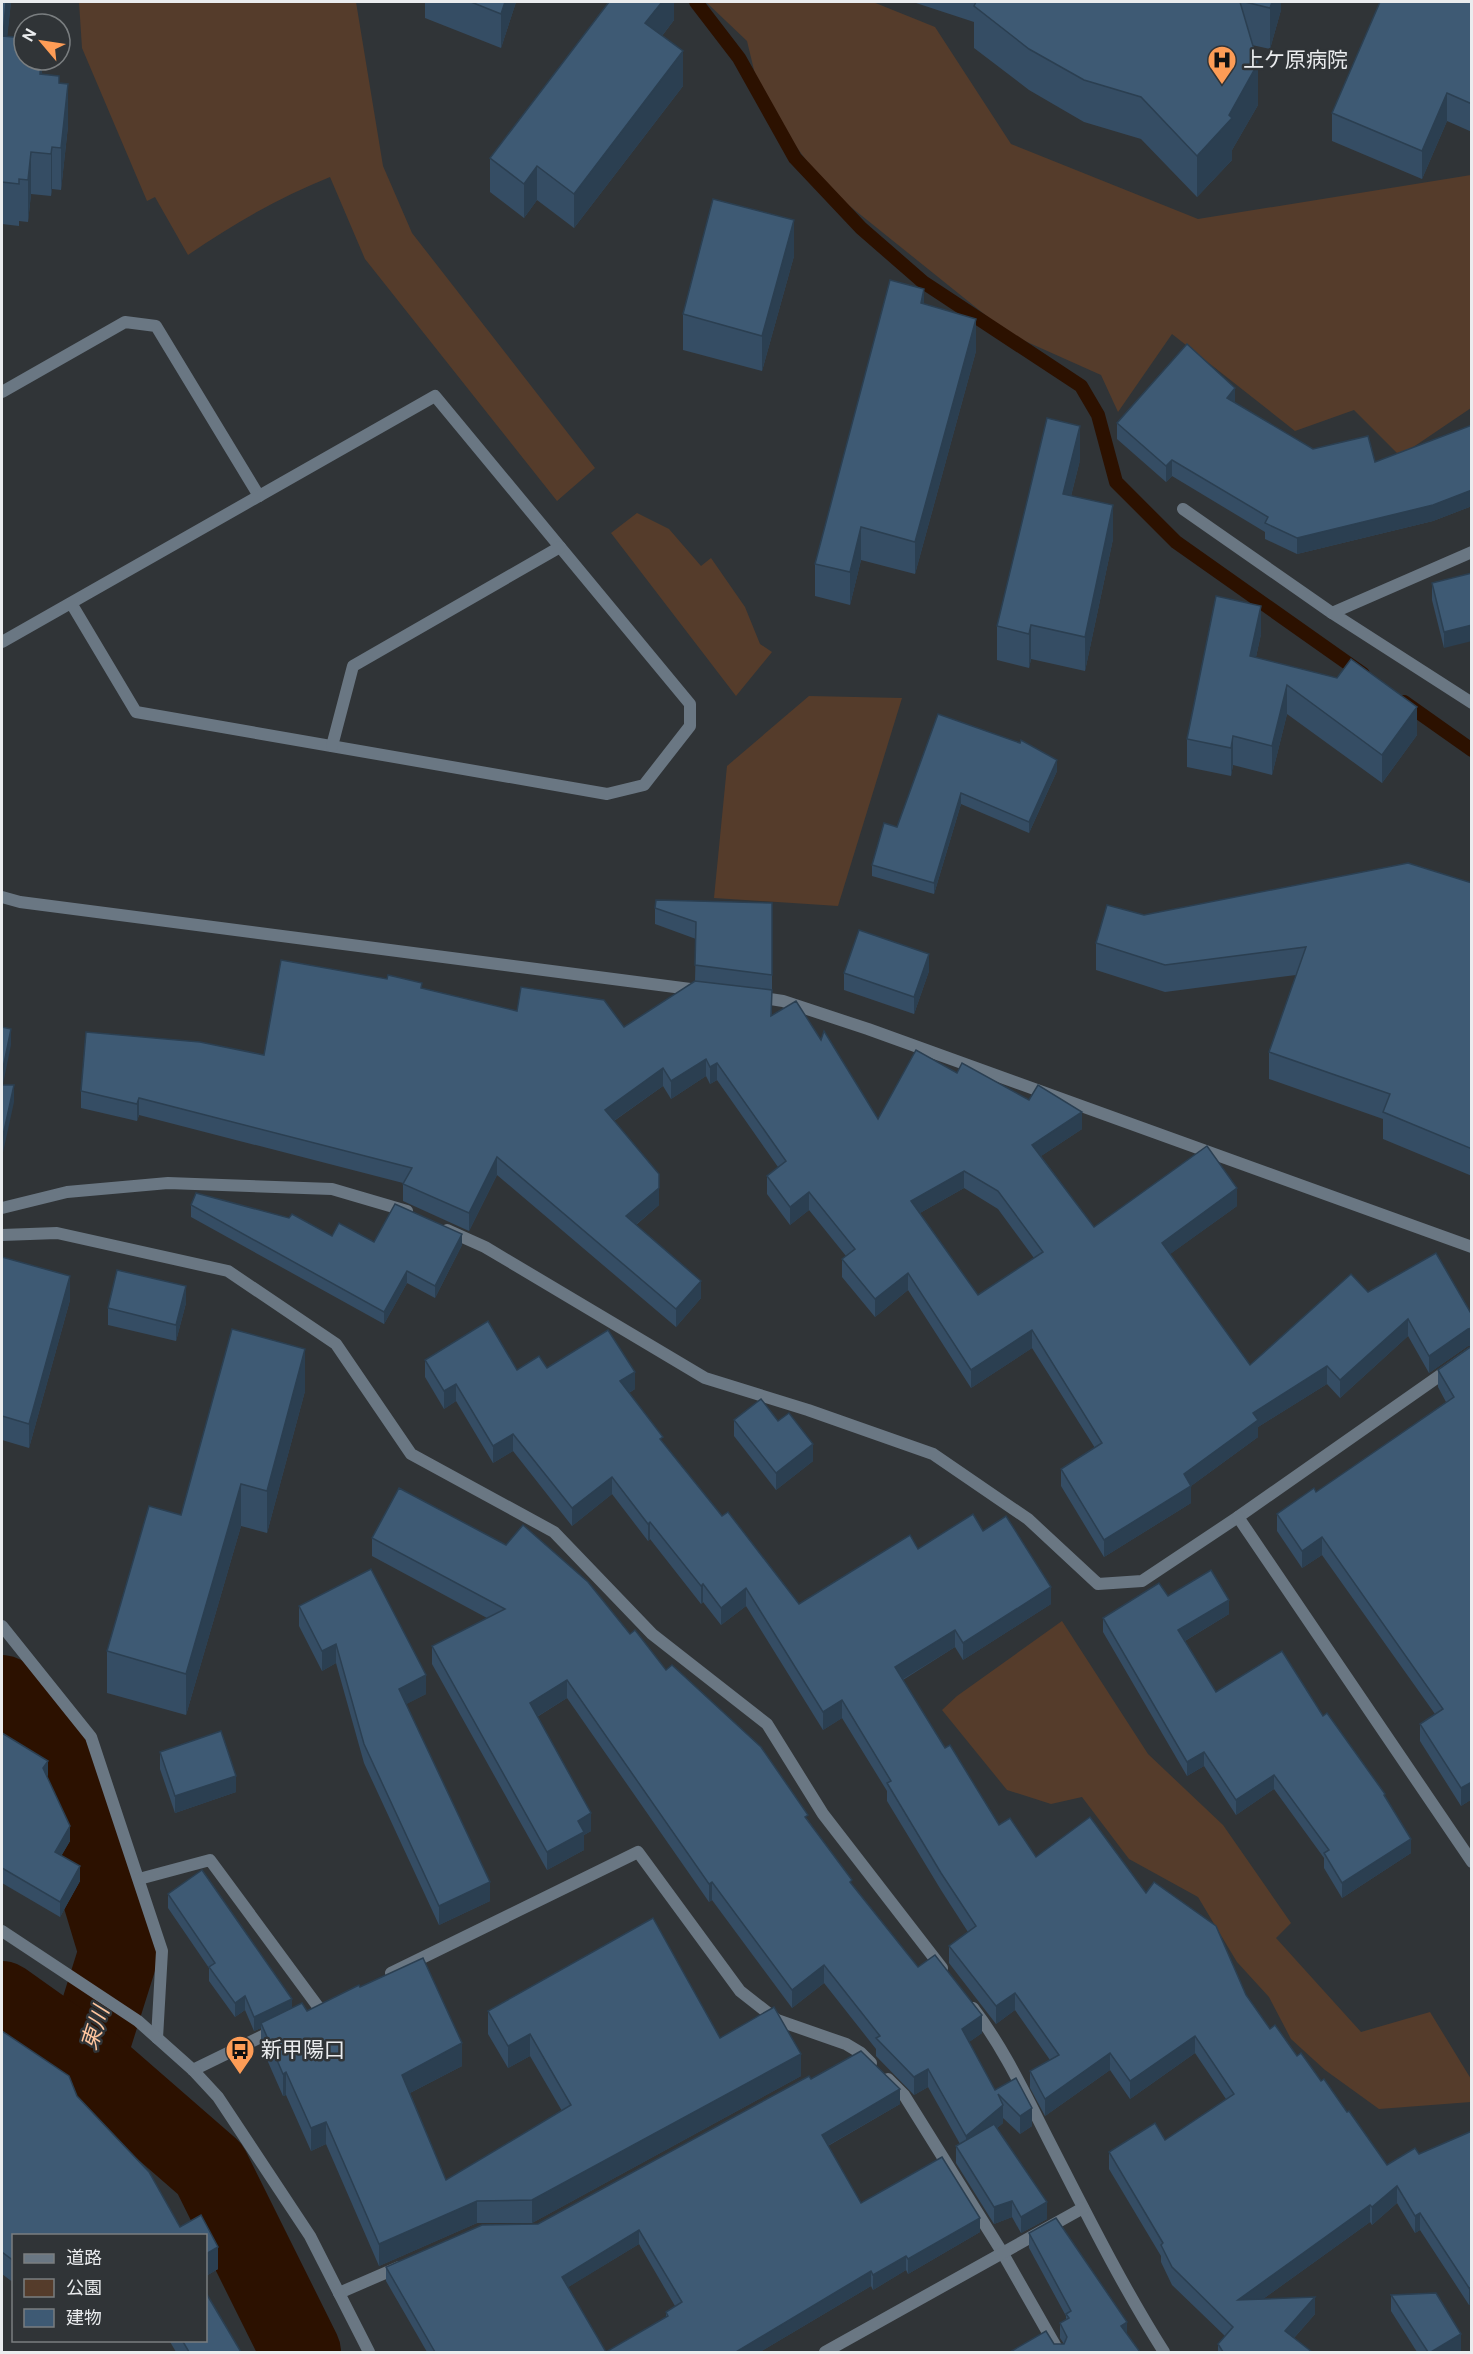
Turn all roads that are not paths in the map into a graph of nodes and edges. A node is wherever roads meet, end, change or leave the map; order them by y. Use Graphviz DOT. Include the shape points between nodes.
graph roads {
  1 [pos="2,392"];
  2 [pos="259,496"];
  3 [pos="1183,509"];
  4 [pos="560,547"];
  5 [pos="1472,552"];
  6 [pos="71,603"];
  7 [pos="1332,613"];
  8 [pos="2,642"];
  9 [pos="1472,703"];
  10 [pos="332,746"];
  11 [pos="2,897"];
  12 [pos="712,992"];
  13 [pos="748,996"];
  14 [pos="2,1208"];
  15 [pos="2,1235"];
  16 [pos="1472,1247"];
  17 [pos="1472,1353"];
  18 [pos="1238,1516"];
  19 [pos="2,1626"];
  20 [pos="1472,1862"];
  21 [pos="139,1879"];
  22 [pos="2,1931"];
  23 [pos="383,1977"];
  24 [pos="952,1980"];
  25 [pos="966,1998"];
  26 [pos="319,2008"];
  27 [pos="288,2024"];
  28 [pos="158,2038"];
  29 [pos="193,2070"];
  30 [pos="1083,2208"];
  31 [pos="1002,2252"];
  32 [pos="415,2260"];
  33 [pos="339,2293"];
  34 [pos="369,2352"];
  35 [pos="825,2352"];
  36 [pos="1059,2352"];
  37 [pos="1164,2352"];
  1 -- 2 [label="street" via="125,322 156,326"];
  2 -- 4 [label="street" via="435,396"];
  2 -- 6 [label="street"];
  3 -- 7 [label="street"];
  4 -- 10 [label="street" via="353,666"];
  4 -- 10 [label="street" via="690,704 690,726 644,784 608,794"];
  5 -- 7 [label="street"];
  6 -- 8 [label="street"];
  6 -- 10 [label="street" via="135,712"];
  7 -- 9 [label="street"];
  11 -- 12 [label="street"];
  13 -- 16 [label="street" via="783,1001 868,1029"];
  14 -- 18 [label="street" via="67,1192 168,1183 332,1189 401,1209 485,1247 705,1378 933,1454 1028,1518 1098,1584 1142,1581"];
  15 -- 24 [label="street" via="57,1233 228,1271 336,1344 411,1454 554,1532 652,1634 767,1724 823,1814"];
  17 -- 18 [label="street"];
  18 -- 20 [label="street"];
  19 -- 21 [label="street" via="92,1737"];
  21 -- 26 [label="street" via="210,1860"];
  21 -- 28 [label="street" via="162,1951"];
  22 -- 28 [label="street"];
  23 -- 31 [label="street" via="638,1852 740,1991 777,2020 846,2044 904,2095"];
  25 -- 30 [label="street" via="994,2035"];
  27 -- 29 [label="street"];
  28 -- 29 [label="street"];
  29 -- 33 [label="street" via="218,2097 310,2236"];
  30 -- 31 [label="street"];
  30 -- 37 [label="street"];
  31 -- 35 [label="street"];
  31 -- 36 [label="street"];
  32 -- 33 [label="street"];
  33 -- 34 [label="street"];
}
